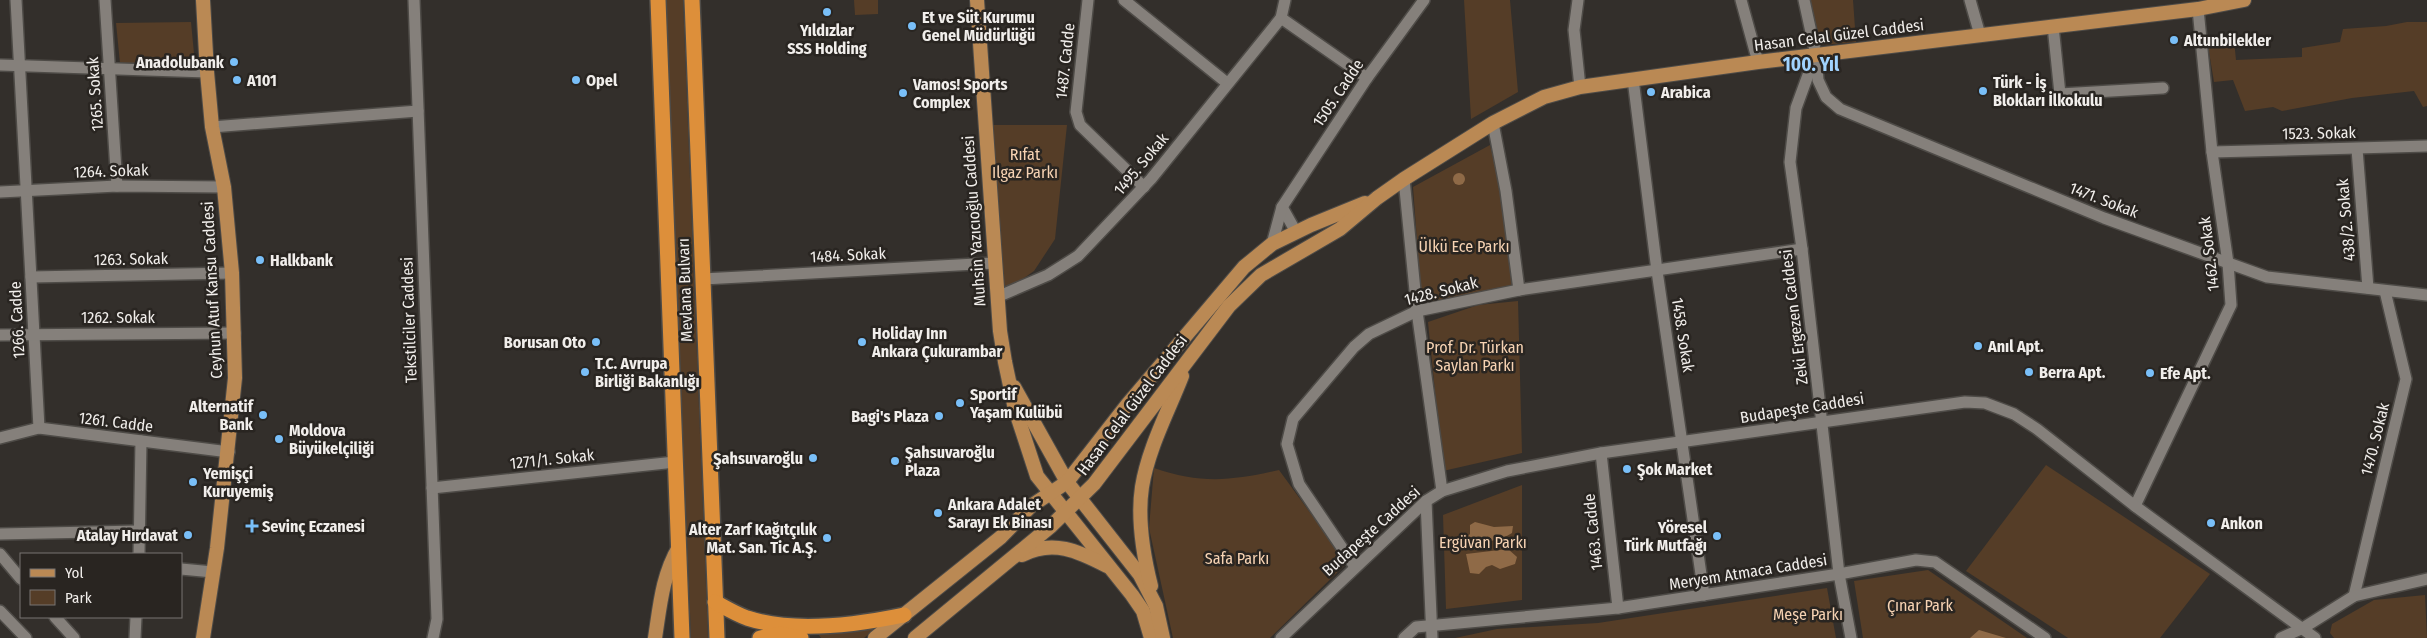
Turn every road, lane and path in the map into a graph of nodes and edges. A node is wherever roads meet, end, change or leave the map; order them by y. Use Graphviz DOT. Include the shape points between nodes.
graph roads {
  1 [pos="16,0"];
  2 [pos="105,0"];
  3 [pos="203,0"];
  4 [pos="414,0"];
  5 [pos="658,0"];
  6 [pos="692,0"];
  7 [pos="976,0"];
  8 [pos="1088,0"];
  9 [pos="1124,0"];
  10 [pos="1285,0"];
  11 [pos="1578,0"];
  12 [pos="1741,0"];
  13 [pos="1804,0"];
  14 [pos="1970,0"];
  15 [pos="2244,0"];
  16 [pos="1420,3"];
  17 [pos="2198,9"];
  18 [pos="1281,18"];
  19 [pos="2053,26"];
  20 [pos="1980,35"];
  21 [pos="1816,55"];
  22 [pos="1758,62"];
  23 [pos="0,65"];
  24 [pos="20,66"];
  25 [pos="110,68"];
  26 [pos="207,72"];
  27 [pos="1367,78"];
  28 [pos="1633,79"];
  29 [pos="1227,83"];
  30 [pos="1580,87"];
  31 [pos="2163,88"];
  32 [pos="418,111"];
  33 [pos="1493,123"];
  34 [pos="212,127"];
  35 [pos="2427,146"];
  36 [pos="2357,149"];
  37 [pos="2212,152"];
  38 [pos="1404,179"];
  39 [pos="117,186"];
  40 [pos="1144,187"];
  41 [pos="224,188"];
  42 [pos="0,192"];
  43 [pos="26,192"];
  44 [pos="1377,198"];
  45 [pos="1282,207"];
  46 [pos="1296,232"];
  47 [pos="1272,244"];
  48 [pos="1802,249"];
  49 [pos="1305,250"];
  50 [pos="1286,261"];
  51 [pos="994,263"];
  52 [pos="2228,263"];
  53 [pos="1657,271"];
  54 [pos="232,273"];
  55 [pos="31,277"];
  56 [pos="703,279"];
  57 [pos="2368,288"];
  58 [pos="1519,290"];
  59 [pos="2385,290"];
  60 [pos="2427,295"];
  61 [pos="997,297"];
  62 [pos="1417,311"];
  63 [pos="34,333"];
  64 [pos="235,333"];
  65 [pos="0,335"];
  66 [pos="1188,360"];
  67 [pos="1008,378"];
  68 [pos="1822,421"];
  69 [pos="39,428"];
  70 [pos="0,438"];
  71 [pos="141,441"];
  72 [pos="1683,443"];
  73 [pos="229,452"];
  74 [pos="1601,453"];
  75 [pos="675,462"];
  76 [pos="1067,482"];
  77 [pos="432,488"];
  78 [pos="1442,491"];
  79 [pos="1050,494"];
  80 [pos="1081,498"];
  81 [pos="1426,501"];
  82 [pos="2135,506"];
  83 [pos="1066,512"];
  84 [pos="138,531"];
  85 [pos="0,534"];
  86 [pos="679,547"];
  87 [pos="139,553"];
  88 [pos="0,554"];
  89 [pos="1006,564"];
  90 [pos="1355,567"];
  91 [pos="1112,568"];
  92 [pos="182,569"];
  93 [pos="213,572"];
  94 [pos="1840,574"];
  95 [pos="20,577"];
  96 [pos="2427,579"];
  97 [pos="1704,595"];
  98 [pos="2354,596"];
  99 [pos="716,602"];
  100 [pos="1156,606"];
  101 [pos="1618,608"];
  102 [pos="0,611"];
  103 [pos="904,615"];
  104 [pos="56,618"];
  105 [pos="136,618"];
  106 [pos="1432,625"];
  107 [pos="2303,628"];
  108 [pos="26,638"];
  109 [pos="74,638"];
  110 [pos="135,638"];
  111 [pos="202,638"];
  112 [pos="433,638"];
  113 [pos="655,638"];
  114 [pos="682,638"];
  115 [pos="717,638"];
  116 [pos="760,638"];
  117 [pos="801,638"];
  118 [pos="875,638"];
  119 [pos="915,638"];
  120 [pos="1151,638"];
  121 [pos="1164,638"];
  122 [pos="1281,638"];
  123 [pos="1404,638"];
  124 [pos="1432,638"];
  125 [pos="1850,638"];
  126 [pos="2045,638"];
  127 [pos="2281,638"];
  128 [pos="2315,638"];
  1 -- 24 [label="street, 1266. Cadde"];
  2 -- 25 [label="street, 1265. Sokak"];
  3 -- 26 [label="main road, Ceyhun Atuf Kansu Caddesi"];
  4 -- 32 [label="street, Tekstilciler Caddesi"];
  5 -- 75 [label="highway, Mevlana Bulvarı"];
  6 -- 56 [label="highway, Mevlana Bulvarı"];
  7 -- 51 [label="main road, Muhsin Yazıcıoğlu Caddesi"];
  8 -- 40 [label="street, 1487. Cadde" via="1076,112 1080,125"];
  9 -- 29 [label="street"];
  10 -- 18 [label="street"];
  11 -- 30 [label="street" via="1574,30"];
  12 -- 22 [label="street"];
  13 -- 21 [label="street, 1471. Sokak"];
  14 -- 20 [label="street"];
  15 -- 17 [label="main road, Hasan Celal Güzel Caddesi"];
  16 -- 27 [label="street, 1505. Cadde"];
  17 -- 19 [label="main road, Hasan Celal Güzel Caddesi"];
  17 -- 37 [label="street, 1462. Sokak"];
  18 -- 27 [label="street"];
  18 -- 29 [label="street, 1495. Sokak"];
  19 -- 20 [label="main road, Hasan Celal Güzel Caddesi"];
  19 -- 31 [label="street" via="2060,94"];
  20 -- 21 [label="main road, Hasan Celal Güzel Caddesi"];
  21 -- 22 [label="main road, Hasan Celal Güzel Caddesi"];
  21 -- 48 [label="street, Zeki Ergezen Caddesi" via="1796,108 1792,133 1790,162"];
  21 -- 52 [label="street, 1471. Sokak" via="1818,80 1826,97 1840,109 2104,218"];
  22 -- 28 [label="main road, Hasan Celal Güzel Caddesi"];
  23 -- 24 [label="street"];
  24 -- 25 [label="street"];
  24 -- 43 [label="street, 1266. Cadde"];
  25 -- 26 [label="street"];
  25 -- 39 [label="street, 1265. Sokak"];
  26 -- 34 [label="main road, Ceyhun Atuf Kansu Caddesi"];
  27 -- 45 [label="street, 1505. Cadde"];
  28 -- 30 [label="main road, Hasan Celal Güzel Caddesi"];
  28 -- 53 [label="street, 1458. Sokak"];
  29 -- 40 [label="street, 1495. Sokak"];
  30 -- 33 [label="main road, Hasan Celal Güzel Caddesi" via="1544,98"];
  32 -- 34 [label="street"];
  32 -- 77 [label="street, Tekstilciler Caddesi"];
  33 -- 38 [label="main road, Hasan Celal Güzel Caddesi"];
  33 -- 58 [label="street"];
  34 -- 41 [label="main road, Ceyhun Atuf Kansu Caddesi"];
  35 -- 36 [label="street, 1523. Sokak"];
  36 -- 37 [label="street, 1523. Sokak"];
  36 -- 57 [label="street, 438/2. Sokak"];
  37 -- 52 [label="street, 1462. Sokak"];
  38 -- 44 [label="main road, Hasan Celal Güzel Caddesi"];
  38 -- 62 [label="street"];
  39 -- 41 [label="street, 1264. Sokak"];
  39 -- 43 [label="street, 1264. Sokak"];
  40 -- 61 [label="street, 1495. Sokak" via="1078,256 1048,275"];
  41 -- 54 [label="main road, Ceyhun Atuf Kansu Caddesi"];
  42 -- 43 [label="street, 1264. Sokak"];
  43 -- 55 [label="street, 1266. Cadde"];
  44 -- 46 [label="main road, Hasan Celal Güzel Caddesi"];
  44 -- 49 [label="main road, Hasan Celal Güzel Caddesi" via="1340,229"];
  45 -- 46 [label="street"];
  45 -- 47 [label="street, 1505. Cadde"];
  46 -- 47 [label="main road, Hasan Celal Güzel Caddesi"];
  46 -- 49 [label="main road"];
  47 -- 50 [label="main road"];
  47 -- 76 [label="main road, Hasan Celal Güzel Caddesi" via="1244,267 1127,405"];
  48 -- 53 [label="street, 1428. Sokak"];
  48 -- 68 [label="street, Zeki Ergezen Caddesi"];
  49 -- 50 [label="main road, Hasan Celal Güzel Caddesi"];
  50 -- 66 [label="main road, Hasan Celal Güzel Caddesi" via="1261,275 1230,306"];
  51 -- 56 [label="street, 1484. Sokak"];
  51 -- 61 [label="main road, Muhsin Yazıcıoğlu Caddesi"];
  52 -- 57 [label="street, 1471. Sokak" via="2267,277"];
  52 -- 82 [label="street, 1462. Sokak" via="2231,305"];
  53 -- 58 [label="street, 1428. Sokak"];
  53 -- 72 [label="street, 1458. Sokak"];
  54 -- 55 [label="street, 1263. Sokak"];
  54 -- 64 [label="main road, Ceyhun Atuf Kansu Caddesi"];
  55 -- 63 [label="street, 1266. Cadde"];
  56 -- 99 [label="highway, Mevlana Bulvarı"];
  57 -- 59 [label="street, 1471. Sokak"];
  58 -- 62 [label="street, 1428. Sokak"];
  59 -- 60 [label="street, 1471. Sokak"];
  59 -- 98 [label="street, 1470. Sokak" via="2406,379"];
  61 -- 67 [label="main road, Muhsin Yazıcıoğlu Caddesi"];
  62 -- 78 [label="street"];
  62 -- 90 [label="street, 1428. Sokak" via="1369,334 1292,419 1287,444 1299,484"];
  63 -- 64 [label="street, 1262. Sokak"];
  63 -- 65 [label="street, 1262. Sokak"];
  63 -- 69 [label="street, 1266. Cadde"];
  64 -- 73 [label="main road, Ceyhun Atuf Kansu Caddesi" via="234,406"];
  66 -- 80 [label="main road, Hasan Celal Güzel Caddesi"];
  66 -- 100 [label="main road" via="1149,457 1142,487 1140,522"];
  67 -- 76 [label="main road, Muhsin Yazıcıoğlu Caddesi"];
  67 -- 79 [label="main road, Muhsin Yazıcıoğlu Caddesi" via="1037,476"];
  68 -- 72 [label="street, Budapeşte Caddesi"];
  68 -- 82 [label="street, Budapeşte Caddesi" via="1944,404 1985,403 2014,414 2036,429"];
  68 -- 94 [label="street, Zeki Ergezen Caddesi"];
  69 -- 70 [label="street, 1261. Cadde"];
  69 -- 71 [label="street, 1261. Cadde"];
  71 -- 73 [label="street, 1261. Cadde"];
  71 -- 84 [label="street"];
  72 -- 74 [label="street, Budapeşte Caddesi"];
  72 -- 97 [label="street, 1458. Sokak"];
  73 -- 93 [label="main road, Ceyhun Atuf Kansu Caddesi"];
  74 -- 78 [label="street, Budapeşte Caddesi" via="1508,471"];
  74 -- 101 [label="street, 1463. Cadde"];
  75 -- 77 [label="street, 1271/1. Sokak"];
  75 -- 86 [label="highway, Mevlana Bulvarı"];
  76 -- 79 [label="main road, Hasan Celal Güzel Caddesi"];
  76 -- 80 [label="main road, Muhsin Yazıcıoğlu Caddesi"];
  77 -- 112 [label="street, Tekstilciler Caddesi" via="437,619"];
  78 -- 81 [label="street, Budapeşte Caddesi"];
  79 -- 83 [label="main road, Muhsin Yazıcıoğlu Caddesi"];
  79 -- 103 [label="main road, Hasan Celal Güzel Caddesi"];
  80 -- 83 [label="main road, Hasan Celal Güzel Caddesi"];
  80 -- 100 [label="main road, Muhsin Yazıcıoğlu Caddesi" via="1140,574"];
  81 -- 90 [label="street, Budapeşte Caddesi"];
  81 -- 106 [label="street"];
  82 -- 107 [label="street, Budapeşte Caddesi"];
  83 -- 89 [label="main road, Hasan Celal Güzel Caddesi"];
  83 -- 91 [label="main road, Muhsin Yazıcıoğlu Caddesi"];
  84 -- 85 [label="street"];
  84 -- 87 [label="street"];
  86 -- 113 [label="main road" via="663,583"];
  86 -- 114 [label="highway, Mevlana Bulvarı"];
  88 -- 95 [label="street"];
  89 -- 91 [label="main road" via="1033,549 1050,547 1074,550"];
  89 -- 119 [label="main road, Hasan Celal Güzel Caddesi"];
  90 -- 122 [label="street, Budapeşte Caddesi"];
  91 -- 120 [label="main road, Muhsin Yazıcıoğlu Caddesi" via="1143,610"];
  92 -- 93 [label="street"];
  93 -- 111 [label="main road, Ceyhun Atuf Kansu Caddesi"];
  94 -- 97 [label="street, Meryem Atmaca Caddesi"];
  94 -- 125 [label="street, Zeki Ergezen Caddesi"];
  94 -- 126 [label="street, Meryem Atmaca Caddesi" via="1916,560 1935,562"];
  96 -- 98 [label="street"];
  97 -- 101 [label="street, Meryem Atmaca Caddesi"];
  98 -- 107 [label="street"];
  99 -- 103 [label="highway" via="754,620 801,625 865,622"];
  99 -- 115 [label="highway, Mevlana Bulvarı"];
  100 -- 121 [label="main road, Muhsin Yazıcıoğlu Caddesi"];
  101 -- 106 [label="street, Meryem Atmaca Caddesi"];
  102 -- 108 [label="street"];
  103 -- 118 [label="main road, Hasan Celal Güzel Caddesi"];
  104 -- 109 [label="street"];
  105 -- 110 [label="street"];
  106 -- 123 [label="street, Meryem Atmaca Caddesi" via="1416,627"];
  106 -- 124 [label="street"];
  107 -- 127 [label="street"];
  107 -- 128 [label="street, Budapeşte Caddesi"];
  116 -- 117 [label="highway" via="781,634"];
}
